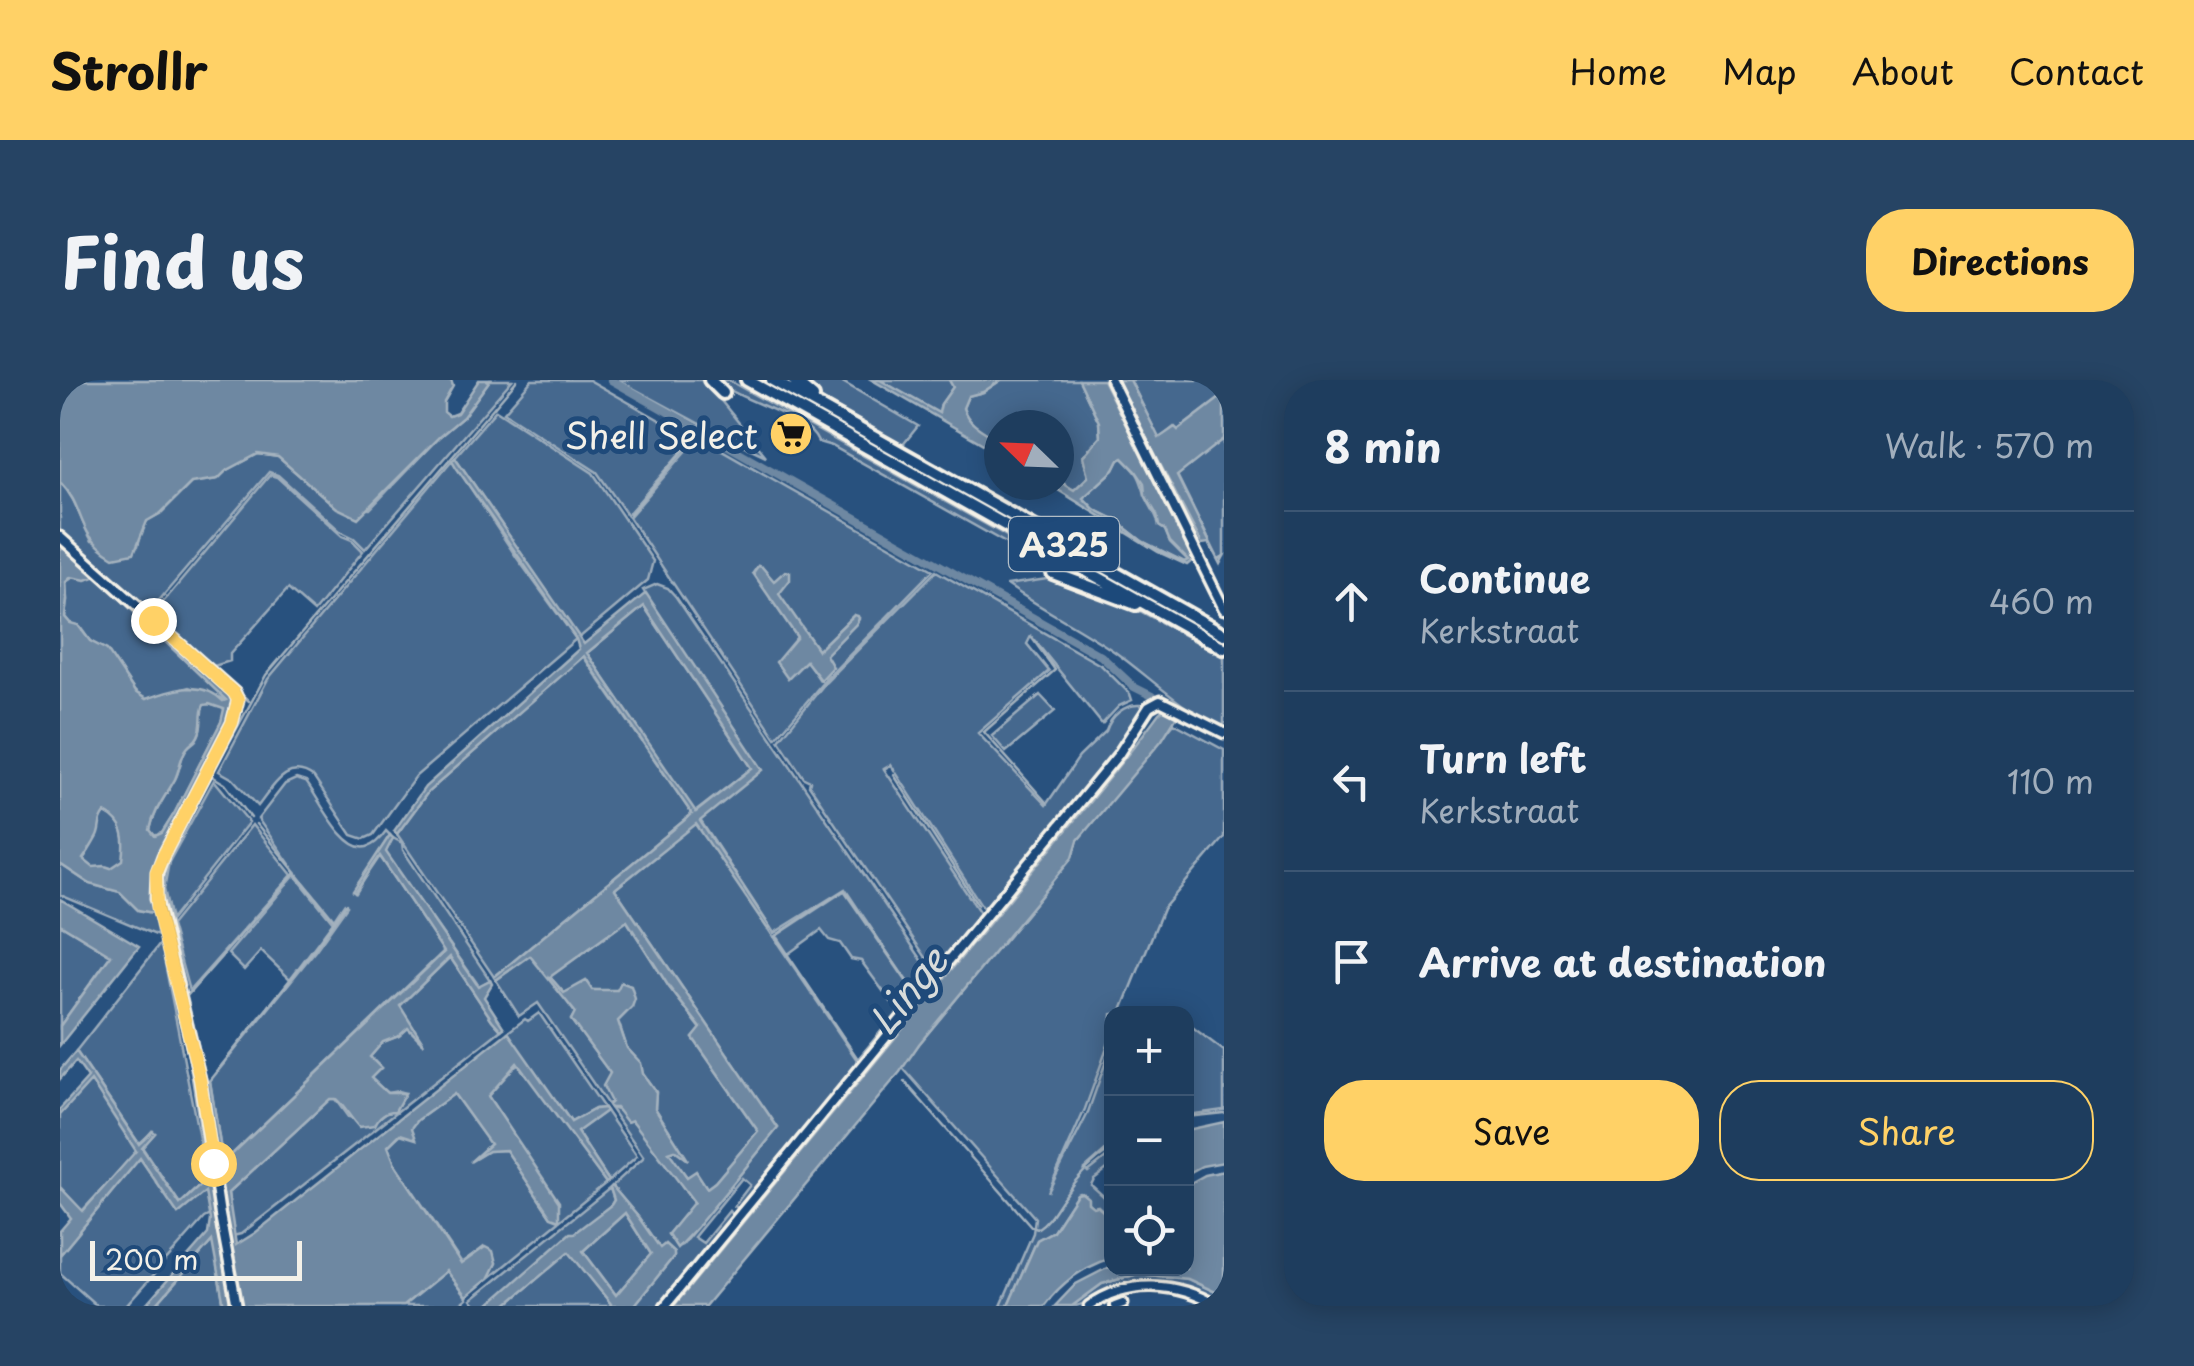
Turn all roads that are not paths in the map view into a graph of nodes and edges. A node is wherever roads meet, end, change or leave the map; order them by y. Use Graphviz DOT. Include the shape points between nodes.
graph roads {
  1 [pos="710,380"];
  2 [pos="746,380"];
  3 [pos="772,380"];
  4 [pos="793,380"];
  5 [pos="1112,380"];
  6 [pos="723,393"];
  7 [pos="833,414"];
  8 [pos="60,538"];
  9 [pos="1053,573"];
  10 [pos="1154,609"];
  11 [pos="1224,609"];
  12 [pos="1224,634"];
  13 [pos="1224,648"];
  14 [pos="1224,733"];
  15 [pos="237,1306"];
  16 [pos="664,1306"];
  17 [pos="1089,1306"];
  18 [pos="1218,1306"];
  1 -- 6 [label="highway"];
  2 -- 10 [label="highway, A325"];
  3 -- 7 [label="highway, A325"];
  4 -- 7 [label="highway"];
  5 -- 11 [label="street"];
  7 -- 12 [label="highway, A325"];
  8 -- 15 [label="street" via="238,700 155,885 200,1079"];
  9 -- 10 [label="highway"];
  10 -- 13 [label="highway, A325"];
  14 -- 16 [label="street" via="1160,701 1149,706 1118,755"];
  17 -- 18 [label="street" via="1114,1292 1150,1286 1182,1290"];
}
